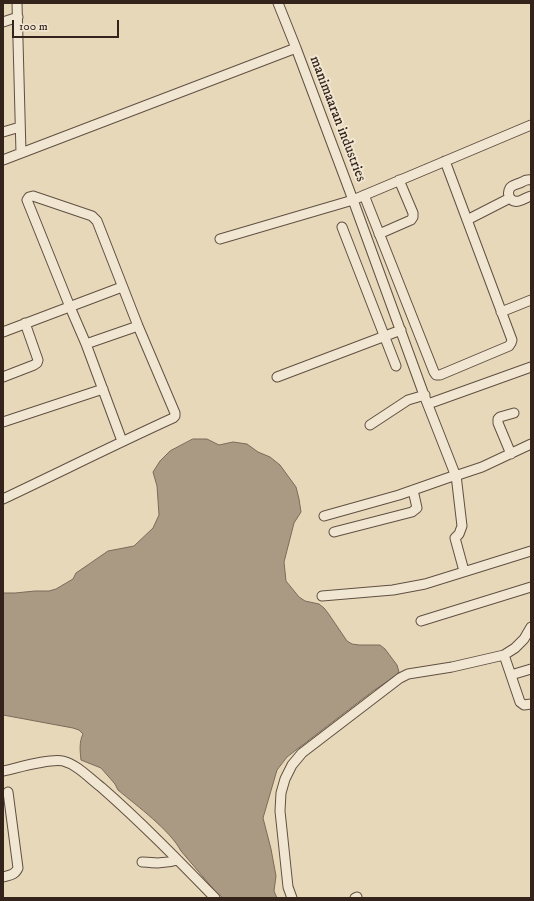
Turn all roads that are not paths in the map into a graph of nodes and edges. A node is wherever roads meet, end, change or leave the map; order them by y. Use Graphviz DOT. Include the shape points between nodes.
graph roads {
  1 [pos="17,3"];
  2 [pos="278,3"];
  3 [pos="18,17"];
  4 [pos="3,22"];
  5 [pos="296,48"];
  6 [pos="531,125"];
  7 [pos="20,127"];
  8 [pos="3,132"];
  9 [pos="21,153"];
  10 [pos="3,160"];
  11 [pos="445,161"];
  12 [pos="399,180"];
  13 [pos="531,180"];
  14 [pos="364,195"];
  15 [pos="531,196"];
  16 [pos="510,198"];
  17 [pos="353,200"];
  18 [pos="467,220"];
  19 [pos="342,227"];
  20 [pos="379,234"];
  21 [pos="220,239"];
  22 [pos="122,287"];
  23 [pos="531,300"];
  24 [pos="70,307"];
  25 [pos="502,312"];
  26 [pos="25,323"];
  27 [pos="138,326"];
  28 [pos="401,330"];
  29 [pos="3,332"];
  30 [pos="384,336"];
  31 [pos="86,344"];
  32 [pos="396,366"];
  33 [pos="531,367"];
  34 [pos="3,377"];
  35 [pos="277,377"];
  36 [pos="103,389"];
  37 [pos="426,399"];
  38 [pos="514,413"];
  39 [pos="3,422"];
  40 [pos="370,425"];
  41 [pos="122,441"];
  42 [pos="531,444"];
  43 [pos="511,454"];
  44 [pos="456,475"];
  45 [pos="413,490"];
  46 [pos="3,499"];
  47 [pos="324,516"];
  48 [pos="334,532"];
  49 [pos="531,551"];
  50 [pos="464,571"];
  51 [pos="531,587"];
  52 [pos="322,596"];
  53 [pos="421,620"];
  54 [pos="531,627"];
  55 [pos="504,654"];
  56 [pos="531,669"];
  57 [pos="511,675"];
  58 [pos="531,704"];
  59 [pos="3,771"];
  60 [pos="8,792"];
  61 [pos="177,860"];
  62 [pos="142,862"];
  63 [pos="3,877"];
  64 [pos="215,898"];
  65 [pos="292,898"];
  1 -- 3 [label="street"];
  2 -- 5 [label="street"];
  3 -- 4 [label="street"];
  3 -- 7 [label="street"];
  5 -- 9 [label="street, manimaaran industries"];
  5 -- 17 [label="street, manimaaran industries"];
  6 -- 11 [label="street, manimaaran industries"];
  7 -- 8 [label="street"];
  7 -- 9 [label="street"];
  9 -- 10 [label="street, manimaaran industries"];
  11 -- 12 [label="street, manimaaran industries"];
  11 -- 18 [label="street"];
  12 -- 14 [label="street, manimaaran industries"];
  12 -- 20 [label="street" via="413,217"];
  13 -- 16 [label="street" via="511,187"];
  14 -- 17 [label="street, manimaaran industries"];
  14 -- 20 [label="street"];
  15 -- 16 [label="street" via="518,201"];
  16 -- 18 [label="street"];
  17 -- 21 [label="street"];
  17 -- 28 [label="street"];
  18 -- 25 [label="street"];
  19 -- 30 [label="street"];
  20 -- 25 [label="street" via="436,375 509,346 512,340"];
  22 -- 24 [label="street"];
  22 -- 24 [label="street" via="95,218 33,196 29,197 27,200"];
  22 -- 27 [label="street"];
  23 -- 25 [label="street"];
  24 -- 26 [label="street"];
  24 -- 31 [label="street"];
  26 -- 29 [label="street"];
  26 -- 34 [label="street" via="37,363"];
  27 -- 31 [label="street"];
  27 -- 41 [label="street" via="175,416"];
  28 -- 30 [label="street"];
  28 -- 37 [label="street"];
  30 -- 32 [label="street"];
  30 -- 35 [label="street"];
  31 -- 36 [label="street"];
  33 -- 37 [label="street"];
  36 -- 39 [label="street"];
  36 -- 41 [label="street"];
  37 -- 40 [label="street" via="408,400"];
  37 -- 44 [label="street"];
  38 -- 43 [label="street" via="498,419"];
  41 -- 46 [label="street"];
  42 -- 43 [label="street"];
  43 -- 44 [label="street"];
  44 -- 45 [label="street"];
  44 -- 50 [label="street" via="462,526 455,538"];
  45 -- 47 [label="street"];
  45 -- 48 [label="street" via="417,508 415,510"];
  49 -- 50 [label="street"];
  50 -- 52 [label="street" via="426,584 393,590"];
  51 -- 53 [label="street"];
  54 -- 55 [label="street" via="524,639"];
  55 -- 57 [label="street"];
  55 -- 65 [label="street" via="452,667 408,674 302,753 292,765 281,793 280,811 288,887"];
  56 -- 57 [label="street"];
  57 -- 58 [label="street" via="520,702 524,705"];
  59 -- 61 [label="street" via="51,760 69,763 116,800"];
  60 -- 63 [label="street" via="18,868 13,875"];
  61 -- 62 [label="street" via="161,863"];
  61 -- 64 [label="street"];
}
